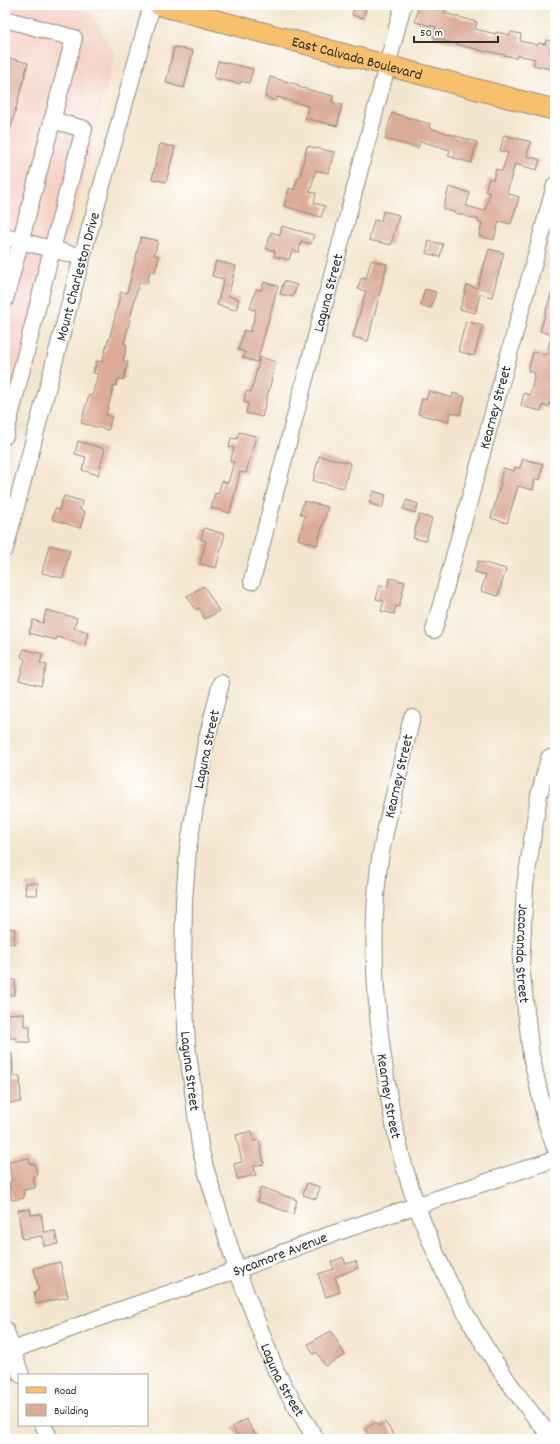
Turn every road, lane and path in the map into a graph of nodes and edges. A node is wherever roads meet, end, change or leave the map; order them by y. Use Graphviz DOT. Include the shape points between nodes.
graph roads {
  1 [pos="152,5"];
  2 [pos="159,5"];
  3 [pos="403,5"];
  4 [pos="5,19"];
  5 [pos="386,66"];
  6 [pos="555,110"];
  7 [pos="52,120"];
  8 [pos="555,185"];
  9 [pos="5,237"];
  10 [pos="21,241"];
  11 [pos="52,249"];
  12 [pos="82,257"];
  13 [pos="5,300"];
  14 [pos="11,386"];
  15 [pos="5,436"];
  16 [pos="5,549"];
  17 [pos="252,581"];
  18 [pos="434,630"];
  19 [pos="221,682"];
  20 [pos="412,717"];
  21 [pos="549,758"];
  22 [pos="555,1148"];
  23 [pos="555,1159"];
  24 [pos="417,1205"];
  25 [pos="237,1270"];
  26 [pos="5,1329"];
  27 [pos="9,1351"];
  28 [pos="20,1374"];
  29 [pos="44,1426"];
  30 [pos="50,1439"];
  31 [pos="316,1439"];
  32 [pos="553,1439"];
  1 -- 12 [label="street, Mount Charleston Drive"];
  2 -- 5 [label="main road, East Calvada Boulevard"];
  3 -- 5 [label="street, Laguna Street"];
  4 -- 7 [label="street" via="74,38"];
  5 -- 6 [label="main road, East Calvada Boulevard"];
  5 -- 17 [label="street, Laguna Street"];
  7 -- 10 [label="street"];
  7 -- 11 [label="street" via="84,129"];
  8 -- 18 [label="street, Kearney Street"];
  9 -- 10 [label="street"];
  10 -- 11 [label="street"];
  10 -- 13 [label="street"];
  11 -- 12 [label="street"];
  11 -- 14 [label="street"];
  12 -- 16 [label="street, Mount Charleston Drive"];
  14 -- 15 [label="street"];
  19 -- 25 [label="street, Laguna Street" via="206,742 188,849 183,972 187,1044 200,1146"];
  20 -- 24 [label="street, Kearney Street" via="383,841 374,933 376,992 384,1066 394,1129"];
  21 -- 22 [label="street, Jacaranda Street" via="539,795 525,886 521,967 531,1055 546,1122"];
  23 -- 24 [label="street, Sycamore Avenue"];
  24 -- 25 [label="street, Sycamore Avenue"];
  24 -- 32 [label="street, Kearney Street" via="423,1224 460,1303 502,1372"];
  25 -- 27 [label="street, Sycamore Avenue"];
  25 -- 31 [label="street, Laguna Street" via="276,1371"];
  26 -- 27 [label="street"];
  27 -- 28 [label="street"];
  29 -- 30 [label="street"];
}
